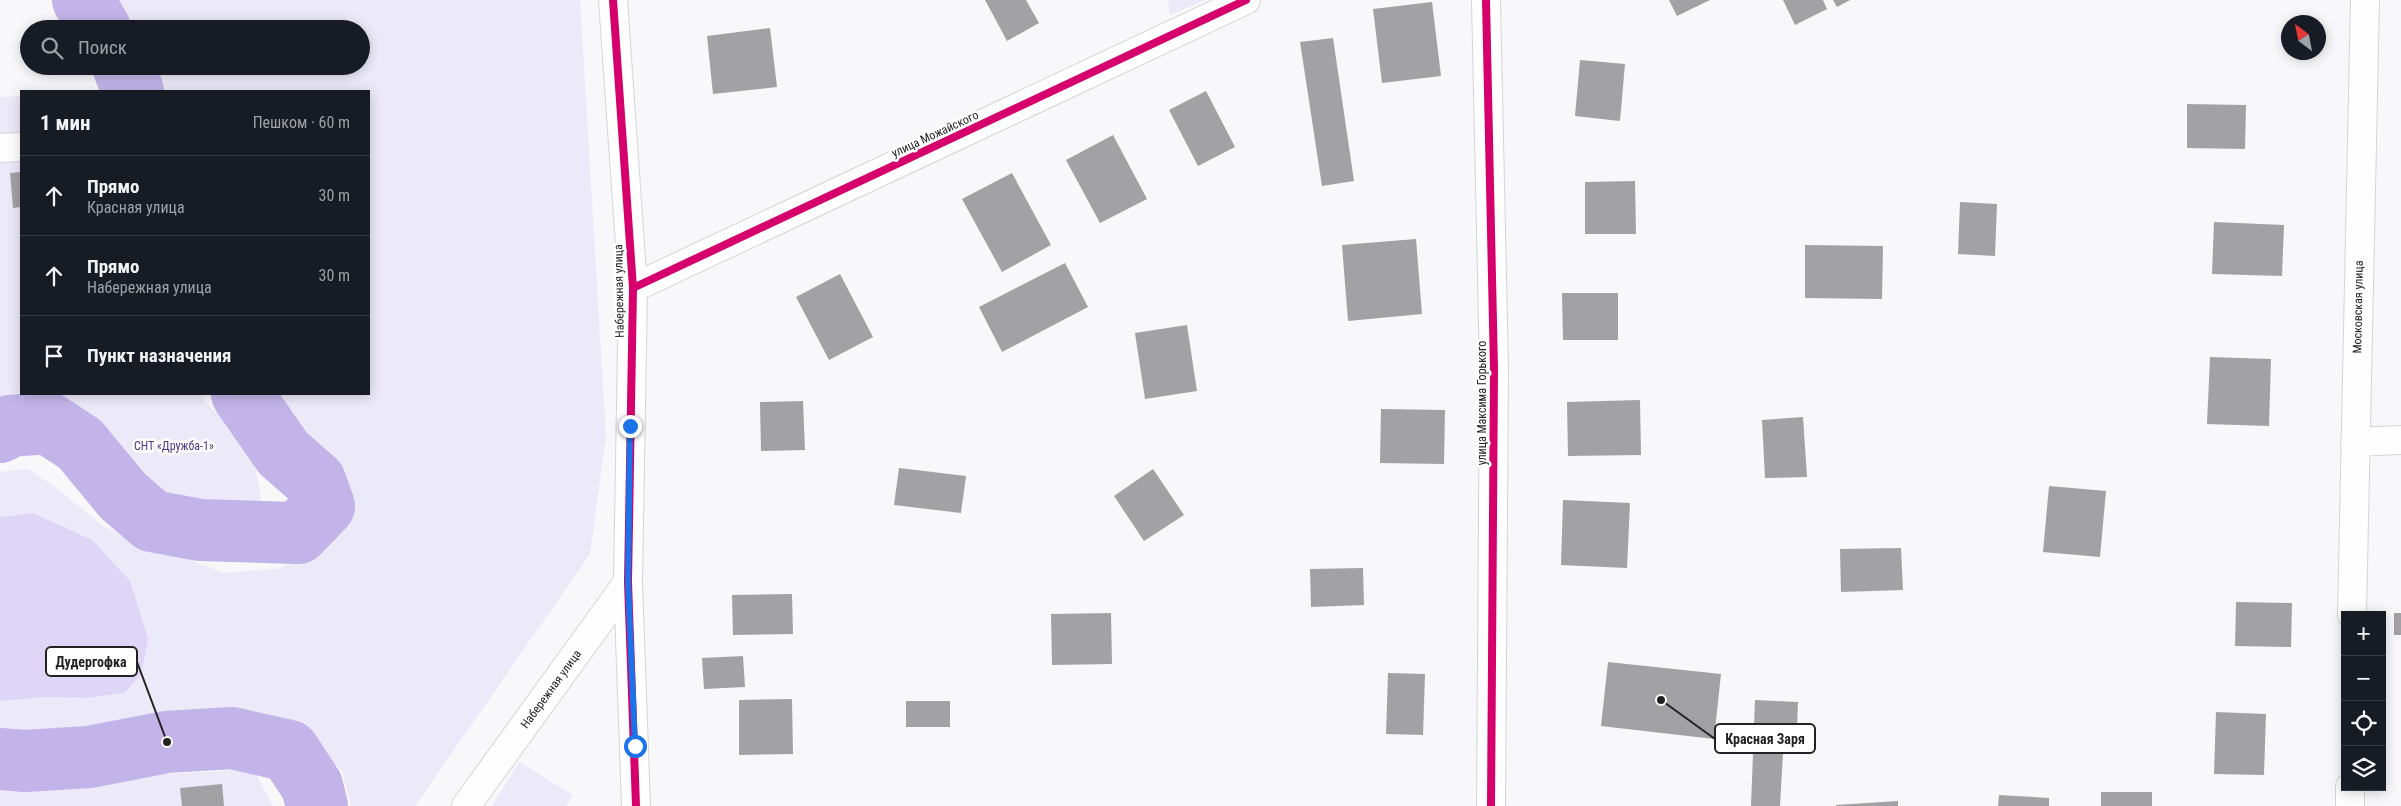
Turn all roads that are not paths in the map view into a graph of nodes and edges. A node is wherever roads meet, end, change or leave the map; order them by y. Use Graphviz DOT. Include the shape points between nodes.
graph roads {
  1 [pos="613,0"];
  2 [pos="1246,0"];
  3 [pos="1486,0"];
  4 [pos="2365,0"];
  5 [pos="20,147"];
  6 [pos="0,148"];
  7 [pos="633,288"];
  8 [pos="2401,440"];
  9 [pos="2355,442"];
  10 [pos="628,582"];
  11 [pos="2352,611"];
  12 [pos="2350,791"];
  13 [pos="466,806"];
  14 [pos="636,806"];
  15 [pos="1491,806"];
  16 [pos="2350,806"];
  1 -- 7 [label="street, Набережная улица"];
  2 -- 7 [label="street, улица Можайского"];
  3 -- 15 [label="street, улица Максима Горького" via="1494,369"];
  4 -- 9 [label="street, Московская улица"];
  5 -- 6 [label="street"];
  7 -- 10 [label="street, Набережная улица"];
  8 -- 9 [label="street"];
  9 -- 11 [label="street, Московская улица"];
  10 -- 13 [label="street, Набережная улица"];
  10 -- 14 [label="street"];
  12 -- 16 [label="street"];
}
